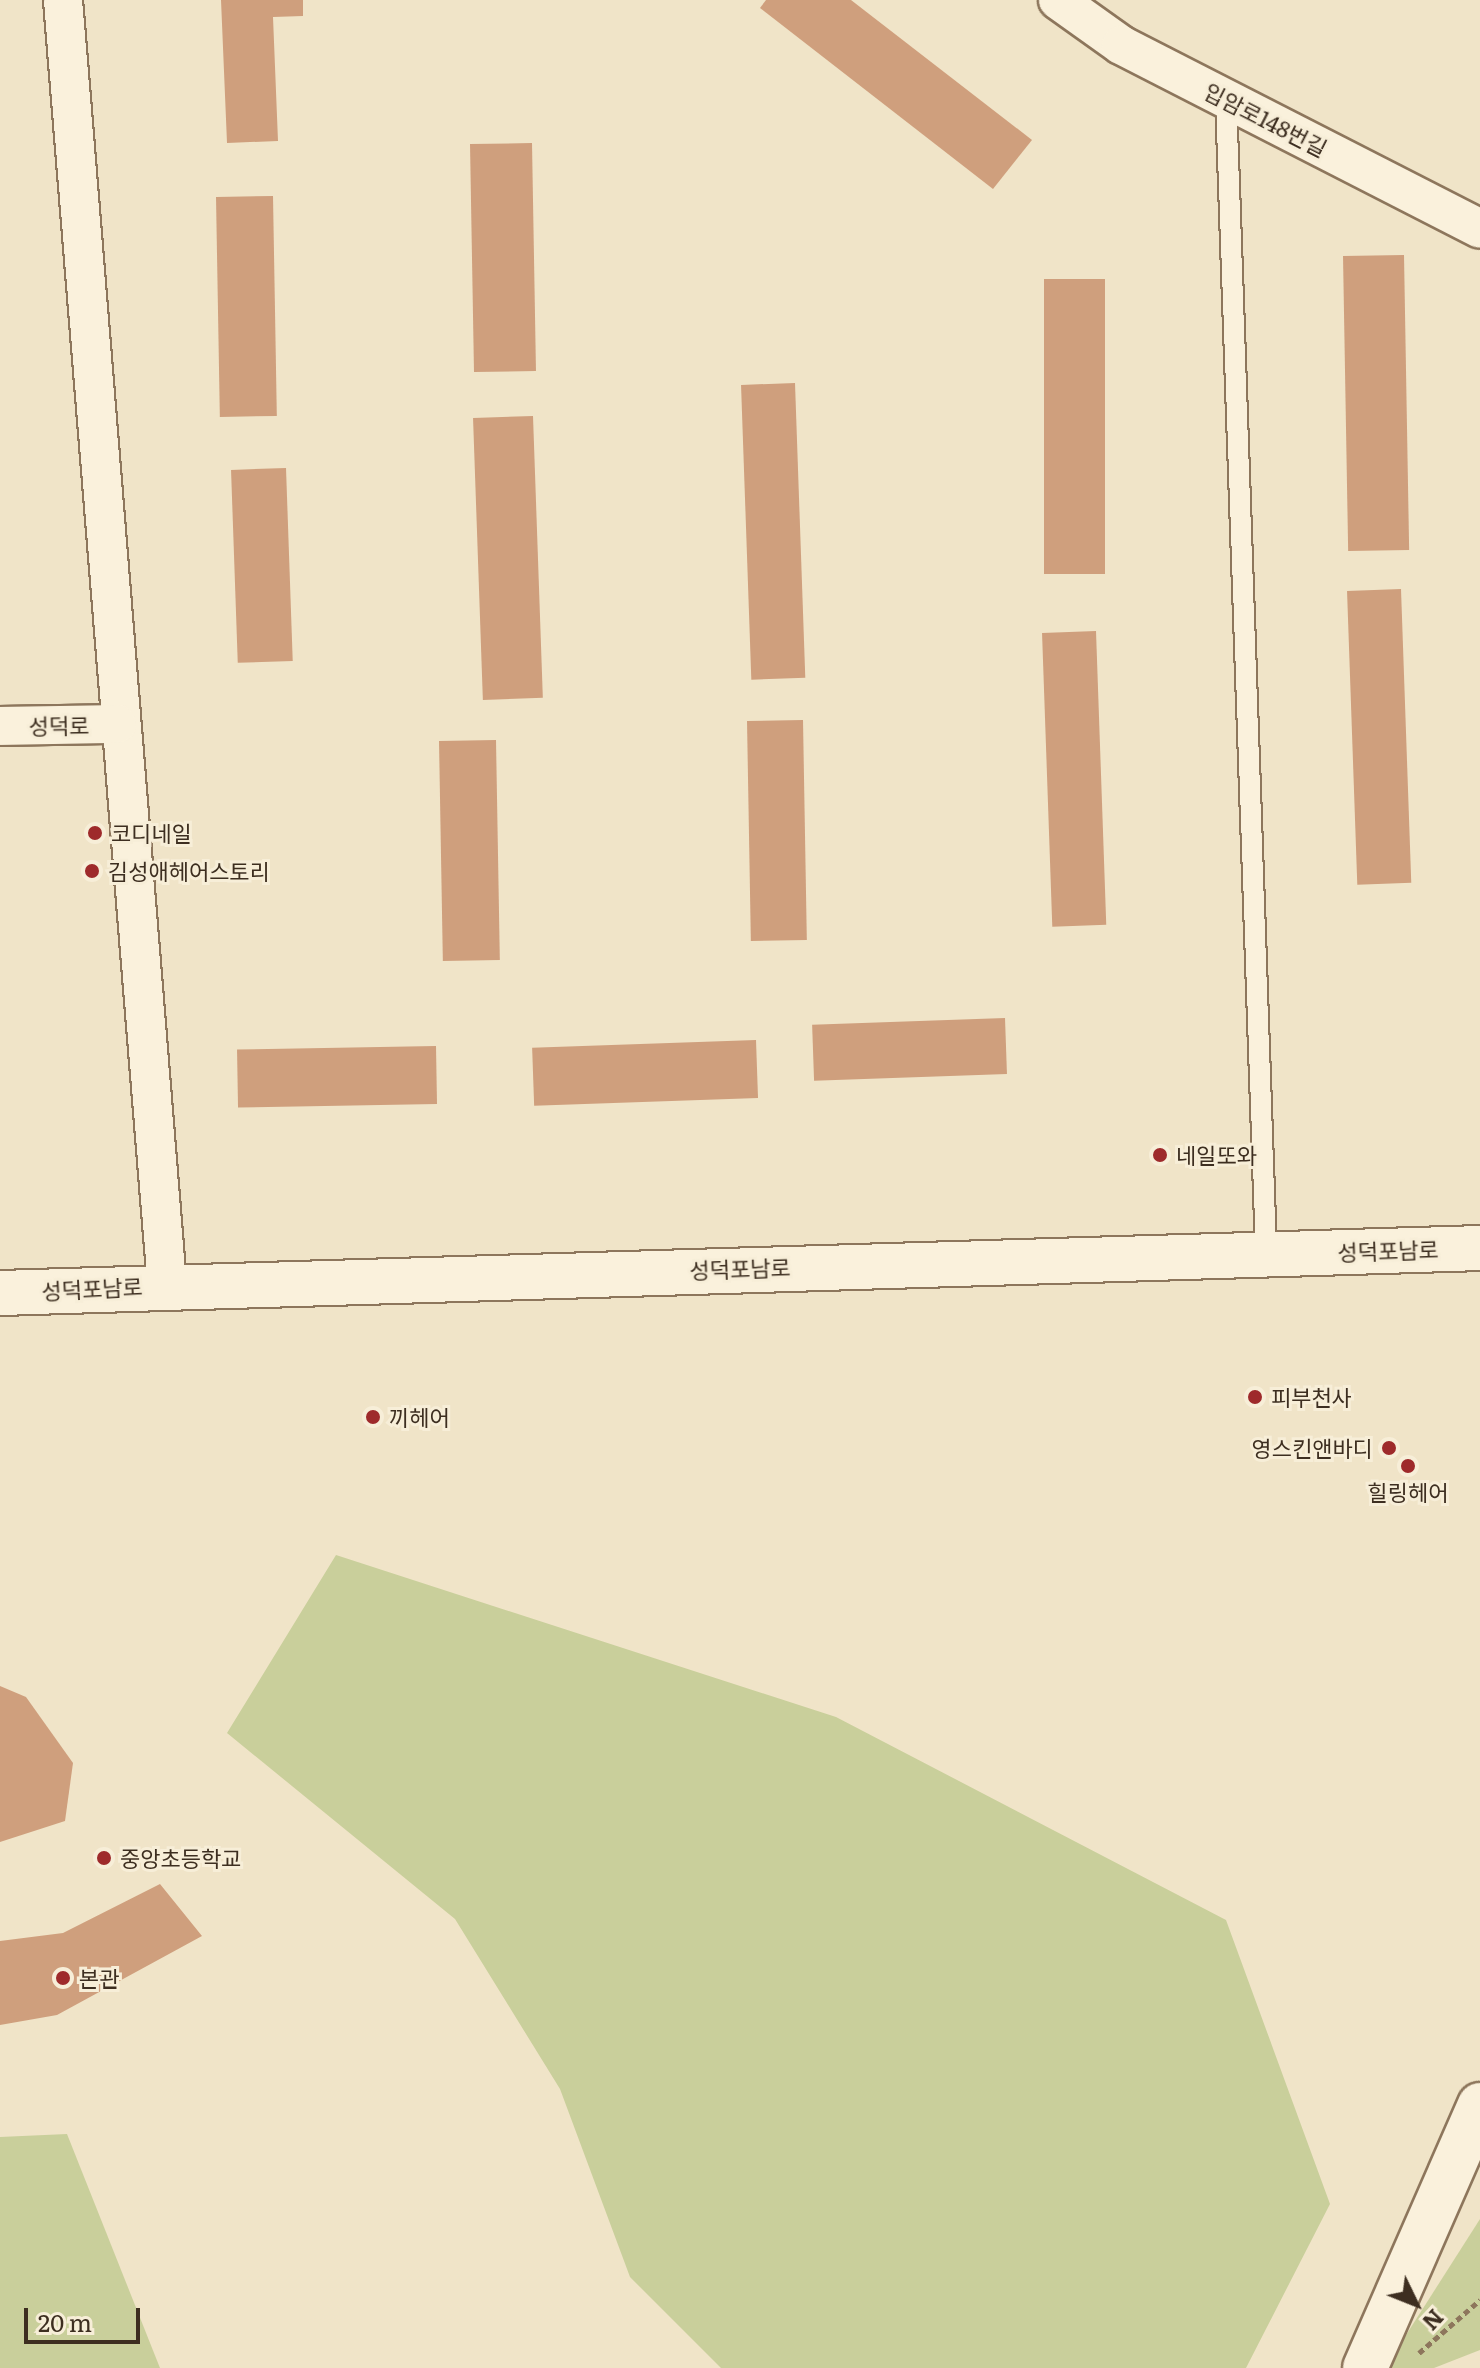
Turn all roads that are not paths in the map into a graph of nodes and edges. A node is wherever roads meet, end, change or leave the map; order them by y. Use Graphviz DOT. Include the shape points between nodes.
graph roads {
  1 [pos="63,0"];
  2 [pos="1058,0"];
  3 [pos="1226,99"];
  4 [pos="1480,229"];
  5 [pos="117,724"];
  6 [pos="0,726"];
  7 [pos="1480,1248"];
  8 [pos="1266,1253"];
  9 [pos="167,1283"];
  10 [pos="0,1293"];
  11 [pos="1480,2105"];
  12 [pos="1365,2368"];
  1 -- 5 [label="street"];
  2 -- 3 [label="street, 입암로148번길" via="1121,45"];
  3 -- 4 [label="street, 입암로148번길"];
  3 -- 8 [label="lane"];
  5 -- 6 [label="street, 성덕로"];
  5 -- 9 [label="street"];
  7 -- 8 [label="street, 성덕포남로"];
  8 -- 9 [label="street, 성덕포남로"];
  9 -- 10 [label="street, 성덕포남로"];
  11 -- 12 [label="street"];
}
